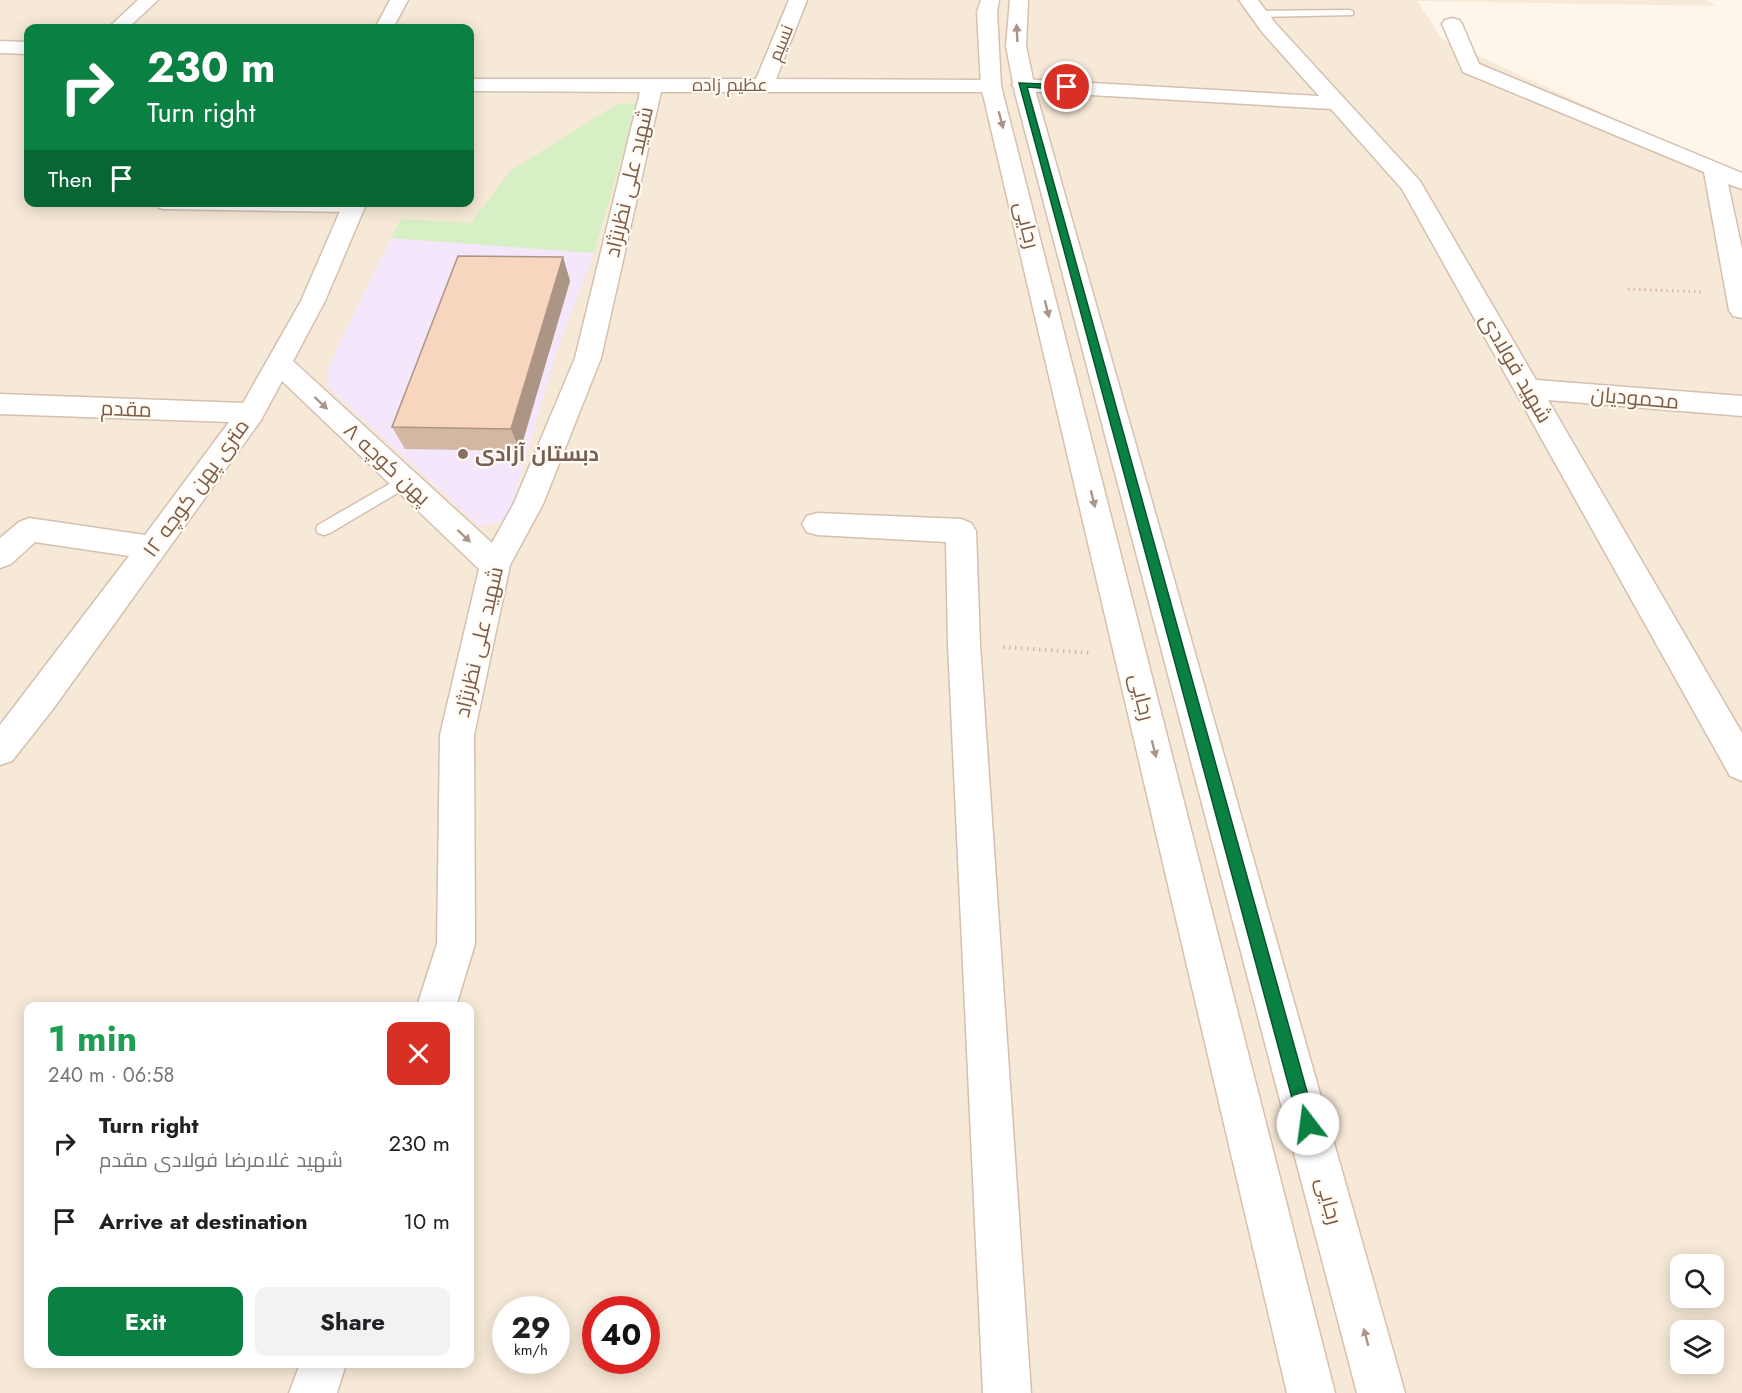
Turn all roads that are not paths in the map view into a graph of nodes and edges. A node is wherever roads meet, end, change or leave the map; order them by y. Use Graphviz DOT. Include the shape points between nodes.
graph roads {
  1 [pos="149,0"];
  2 [pos="399,0"];
  3 [pos="798,0"];
  4 [pos="990,0"];
  5 [pos="1019,0"];
  6 [pos="1253,7"];
  7 [pos="1349,13"];
  8 [pos="122,24"];
  9 [pos="386,24"];
  10 [pos="1452,24"];
  11 [pos="0,47"];
  12 [pos="24,48"];
  13 [pos="474,85"];
  14 [pos="652,85"];
  15 [pos="764,85"];
  16 [pos="1006,85"];
  17 [pos="1335,103"];
  18 [pos="1714,168"];
  19 [pos="1742,182"];
  20 [pos="354,207"];
  21 [pos="1740,302"];
  22 [pos="279,363"];
  23 [pos="1529,389"];
  24 [pos="0,404"];
  25 [pos="1742,406"];
  26 [pos="251,413"];
  27 [pos="405,481"];
  28 [pos="817,524"];
  29 [pos="324,529"];
  30 [pos="152,548"];
  31 [pos="0,556"];
  32 [pos="495,565"];
  33 [pos="0,750"];
  34 [pos="1742,765"];
  35 [pos="1222,810"];
  36 [pos="1170,814"];
  37 [pos="438,1002"];
  38 [pos="322,1368"];
  39 [pos="313,1393"];
  40 [pos="1007,1393"];
  41 [pos="1311,1393"];
  42 [pos="1381,1393"];
  1 -- 8 [label="street"];
  2 -- 9 [label="street"];
  3 -- 15 [label="street, نسیم"];
  4 -- 16 [label="street, رجایی" via="987,12"];
  16 -- 5 [label="street, رجایی, one-way"];
  6 -- 7 [label="lane"];
  6 -- 17 [label="street, شهید فولادی"];
  10 -- 18 [label="street" via="1470,68"];
  11 -- 12 [label="street"];
  13 -- 14 [label="street, عظیم زاده"];
  14 -- 15 [label="street, عظیم زاده"];
  14 -- 32 [label="street, شهید علی نظرنژاد" via="588,358 528,504"];
  15 -- 16 [label="street, عظیم زاده"];
  16 -- 17 [label="street, عظیم زاده"];
  16 -- 35 [label="street, رجایی" via="1034,123"];
  16 -- 36 [label="street, رجایی, one-way" via="1131,656"];
  17 -- 23 [label="street, شهید فولادی" via="1412,186"];
  18 -- 19 [label="street"];
  18 -- 21 [label="street"];
  20 -- 22 [label="street, ۱۲ متری پهن کوچه" via="313,301"];
  22 -- 26 [label="street, ۱۲ متری پهن کوچه"];
  22 -- 27 [label="street, پهن کوچه ۸, one-way"];
  23 -- 25 [label="street, محمودیان"];
  23 -- 34 [label="street, شهید فولادی"];
  24 -- 26 [label="street, مقدم"];
  26 -- 30 [label="street, ۱۲ متری پهن کوچه"];
  27 -- 29 [label="lane"];
  27 -- 32 [label="street, پهن کوچه ۸, one-way"];
  28 -- 40 [label="street" via="961,531 964,644"];
  30 -- 31 [label="street" via="29,530"];
  30 -- 33 [label="street, ۱۲ متری پهن کوچه"];
  32 -- 37 [label="street, شهید علی نظرنژاد" via="457,735 456,944"];
  35 -- 36 [label="street"];
  42 -- 35 [label="street, رجایی, one-way"];
  36 -- 41 [label="street, رجایی"];
  38 -- 39 [label="street"];
}
